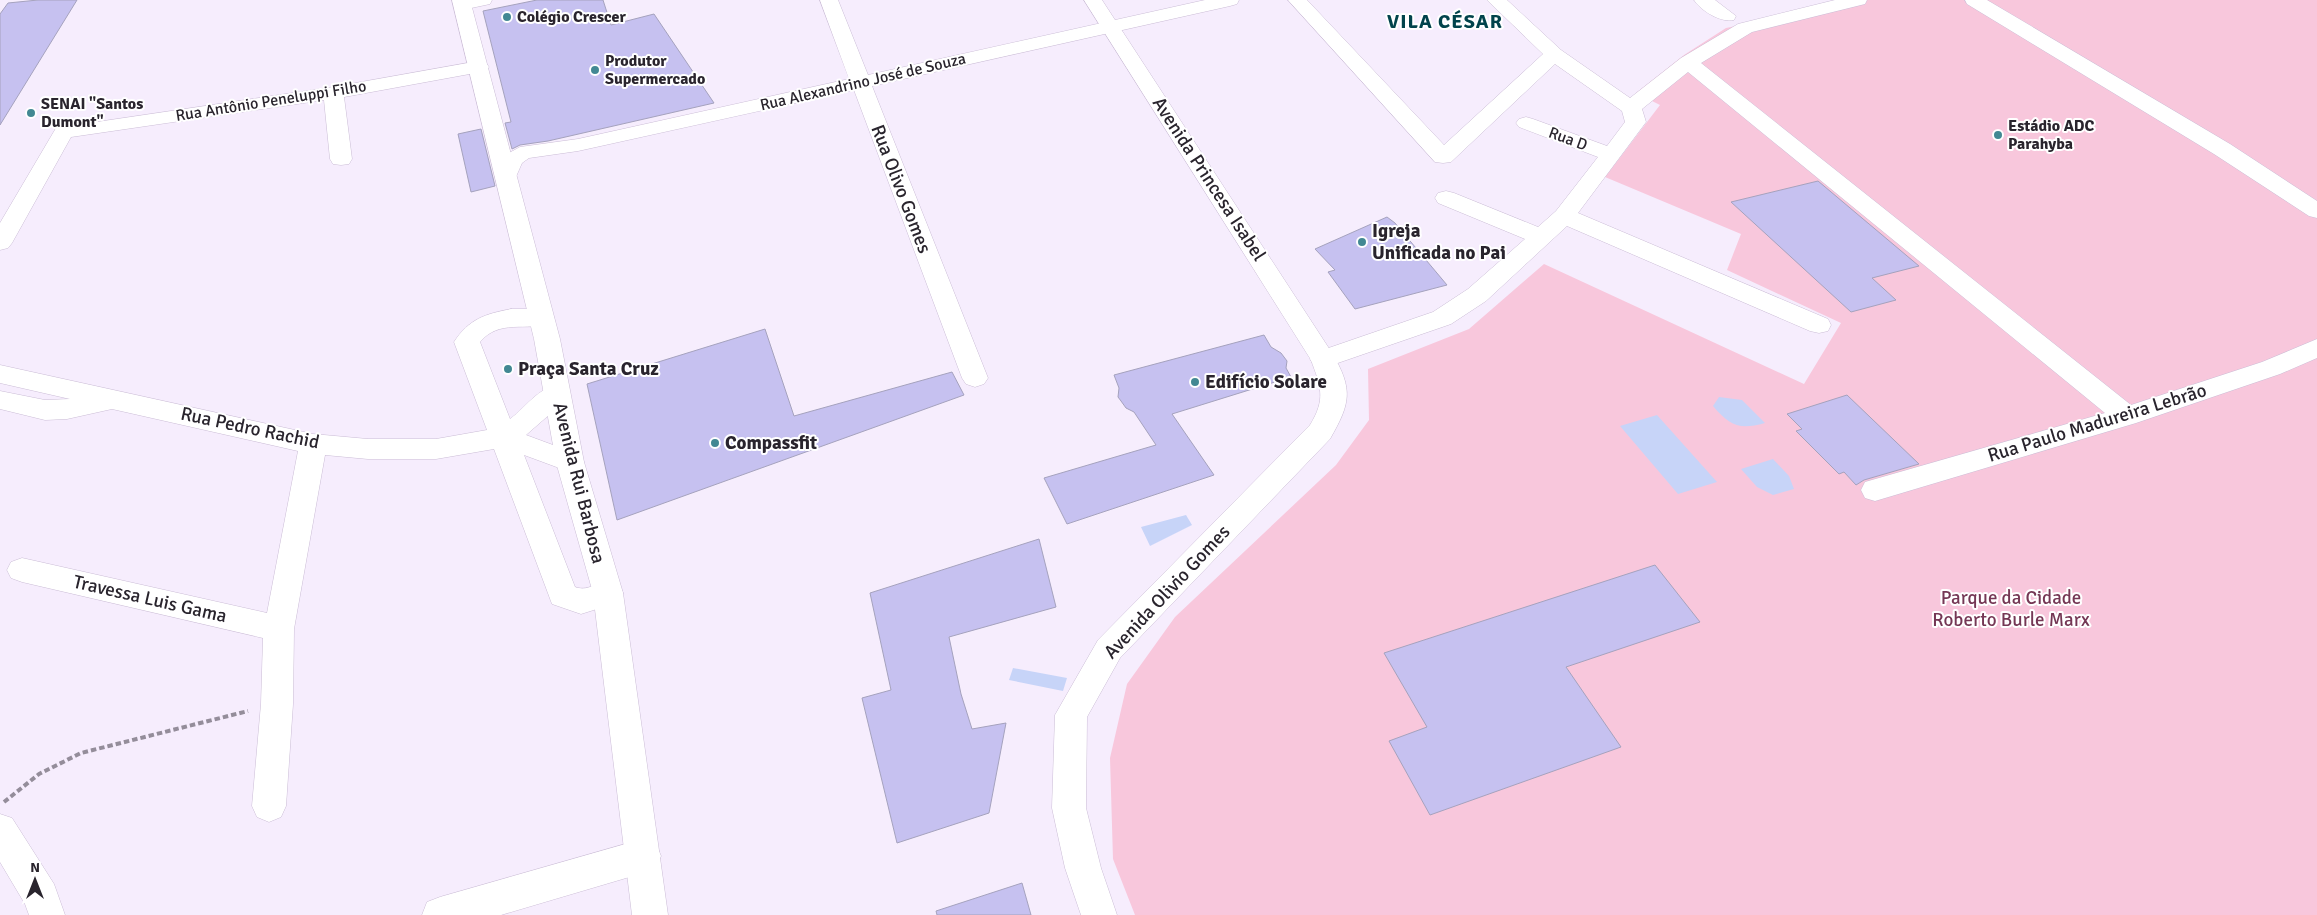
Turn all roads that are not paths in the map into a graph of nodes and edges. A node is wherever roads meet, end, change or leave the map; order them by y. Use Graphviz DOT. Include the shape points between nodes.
graph roads {
  1 [pos="829,0"];
  2 [pos="1093,0"];
  3 [pos="1230,0"];
  4 [pos="1298,0"];
  5 [pos="1496,0"];
  6 [pos="1703,0"];
  7 [pos="1858,0"];
  8 [pos="1974,0"];
  9 [pos="469,1"];
  10 [pos="1728,16"];
  11 [pos="1110,26"];
  12 [pos="1554,54"];
  13 [pos="1688,62"];
  14 [pos="479,66"];
  15 [pos="860,84"];
  16 [pos="333,93"];
  17 [pos="1631,108"];
  18 [pos="1526,123"];
  19 [pos="1610,154"];
  20 [pos="341,159"];
  21 [pos="507,174"];
  22 [pos="1446,198"];
  23 [pos="2317,211"];
  24 [pos="1564,216"];
  25 [pos="1541,237"];
  26 [pos="0,244"];
  27 [pos="542,318"];
  28 [pos="1819,325"];
  29 [pos="2317,348"];
  30 [pos="1323,359"];
  31 [pos="0,374"];
  32 [pos="975,378"];
  33 [pos="556,394"];
  34 [pos="118,399"];
  35 [pos="0,400"];
  36 [pos="2127,416"];
  37 [pos="503,437"];
  38 [pos="313,444"];
  39 [pos="570,462"];
  40 [pos="1875,490"];
  41 [pos="22,570"];
  42 [pos="608,593"];
  43 [pos="279,629"];
  44 [pos="269,806"];
  45 [pos="0,830"];
  46 [pos="643,856"];
  47 [pos="47,915"];
  48 [pos="440,915"];
  49 [pos="650,915"];
  50 [pos="1099,915"];
  1 -- 15 [label="street, Rua Olivo Gomes"];
  2 -- 11 [label="street, Avenida Princesa Isabel"];
  3 -- 11 [label="street, Rua Alexandrino José de Souza"];
  4 -- 12 [label="street" via="1443,157"];
  5 -- 12 [label="street"];
  6 -- 10 [label="street"];
  7 -- 13 [label="street" via="1745,28"];
  8 -- 23 [label="street" via="2222,149"];
  9 -- 14 [label="street, Avenida Rui Barbosa"];
  11 -- 15 [label="street, Rua Alexandrino José de Souza"];
  11 -- 30 [label="street, Avenida Princesa Isabel"];
  12 -- 17 [label="street"];
  13 -- 17 [label="street"];
  13 -- 36 [label="street"];
  14 -- 16 [label="street, Rua Antônio Peneluppi Filho"];
  14 -- 21 [label="street, Avenida Rui Barbosa"];
  15 -- 21 [label="street, Rua Alexandrino José de Souza" via="578,145 528,151 517,155"];
  15 -- 32 [label="street, Rua Olivo Gomes"];
  16 -- 20 [label="street"];
  16 -- 26 [label="street, Rua Antônio Peneluppi Filho" via="63,132"];
  17 -- 19 [label="street" via="1636,122"];
  18 -- 19 [label="street, Rua D"];
  19 -- 24 [label="street"];
  21 -- 27 [label="street, Avenida Rui Barbosa"];
  22 -- 25 [label="street"];
  24 -- 25 [label="street"];
  24 -- 28 [label="street"];
  25 -- 30 [label="street" via="1477,295 1442,318"];
  27 -- 33 [label="street, Avenida Rui Barbosa"];
  27 -- 37 [label="street" via="516,317 482,326 471,334 467,342"];
  29 -- 36 [label="street, Rua Paulo Madureira Lebrão" via="2271,368"];
  30 -- 50 [label="street, Avenida Olivio Gomes" via="1336,390 1334,408 1320,432 1109,649 1071,715 1069,808 1083,868"];
  31 -- 34 [label="street, Rua Pedro Rachid"];
  33 -- 37 [label="street, Rua Pedro Rachid"];
  33 -- 39 [label="street, Avenida Rui Barbosa"];
  34 -- 35 [label="street" via="45,410"];
  34 -- 38 [label="street, Rua Pedro Rachid"];
  36 -- 40 [label="street, Rua Paulo Madureira Lebrão"];
  37 -- 38 [label="street, Rua Pedro Rachid" via="436,449 368,449"];
  37 -- 39 [label="street"];
  37 -- 42 [label="street" via="563,595 581,602"];
  38 -- 43 [label="street"];
  39 -- 42 [label="street, Avenida Rui Barbosa"];
  41 -- 43 [label="street, Travessa Luis Gama"];
  42 -- 46 [label="street, Avenida Rui Barbosa"];
  43 -- 44 [label="street" via="278,704"];
  45 -- 47 [label="street" via="41,896"];
  46 -- 48 [label="street"];
  46 -- 49 [label="street, Avenida Rui Barbosa"];
}
